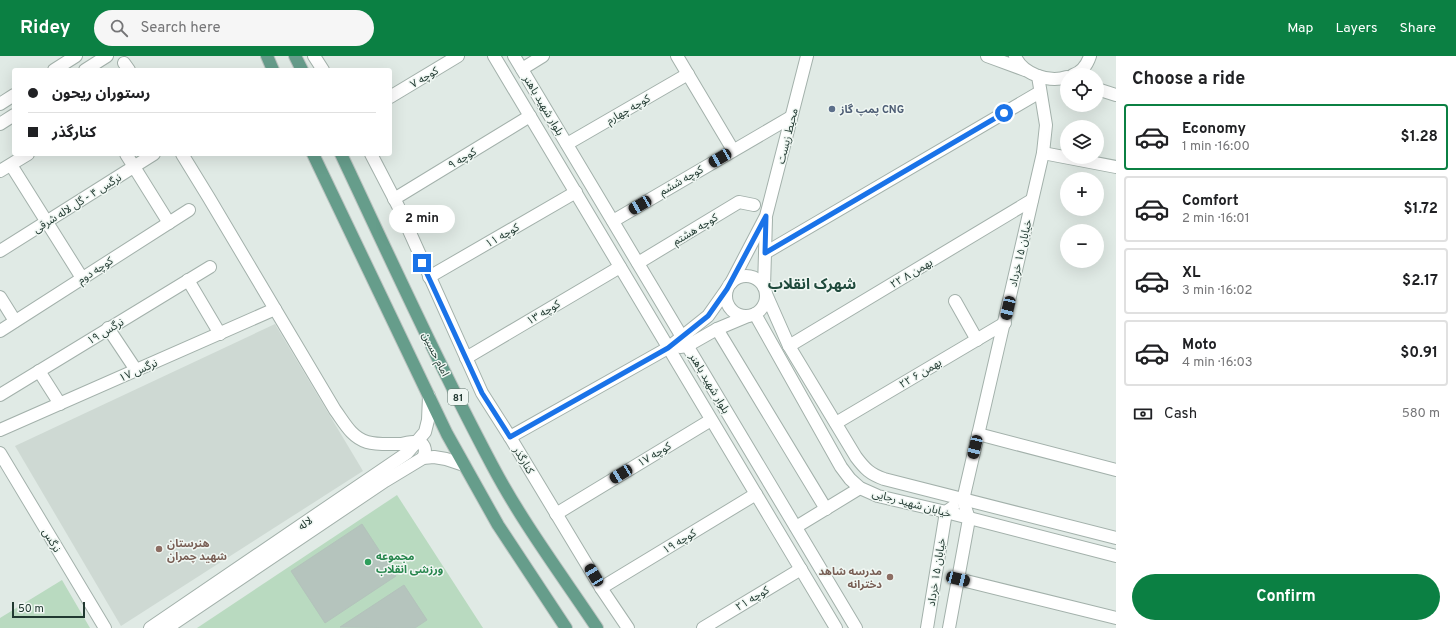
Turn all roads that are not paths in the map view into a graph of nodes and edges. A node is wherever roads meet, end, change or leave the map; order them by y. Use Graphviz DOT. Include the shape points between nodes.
graph roads {
  1 [pos="107,56"];
  2 [pos="266,56"];
  3 [pos="295,56"];
  4 [pos="314,56"];
  5 [pos="458,56"];
  6 [pos="494,56"];
  7 [pos="514,56"];
  8 [pos="544,56"];
  9 [pos="677,56"];
  10 [pos="807,56"];
  11 [pos="986,56"];
  12 [pos="1015,56"];
  13 [pos="1090,56"];
  14 [pos="73,57"];
  15 [pos="57,68"];
  16 [pos="79,68"];
  17 [pos="88,68"];
  18 [pos="272,68"];
  19 [pos="301,68"];
  20 [pos="322,68"];
  21 [pos="522,68"];
  22 [pos="1084,68"];
  23 [pos="1026,70"];
  24 [pos="688,74"];
  25 [pos="1038,76"];
  26 [pos="1060,77"];
  27 [pos="1104,91"];
  28 [pos="1040,92"];
  29 [pos="1116,95"];
  30 [pos="12,96"];
  31 [pos="392,96"];
  32 [pos="0,104"];
  33 [pos="12,116"];
  34 [pos="530,116"];
  35 [pos="791,117"];
  36 [pos="0,124"];
  37 [pos="568,144"];
  38 [pos="733,150"];
  39 [pos="1043,153"];
  40 [pos="25,156"];
  41 [pos="127,156"];
  42 [pos="151,156"];
  43 [pos="183,156"];
  44 [pos="314,156"];
  45 [pos="342,156"];
  46 [pos="372,156"];
  47 [pos="11,165"];
  48 [pos="134,167"];
  49 [pos="1116,167"];
  50 [pos="0,172"];
  51 [pos="576,192"];
  52 [pos="394,199"];
  53 [pos="1032,200"];
  54 [pos="754,205"];
  55 [pos="189,210"];
  56 [pos="766,216"];
  57 [pos="613,220"];
  58 [pos="46,222"];
  59 [pos="169,223"];
  60 [pos="0,251"];
  61 [pos="765,253"];
  62 [pos="638,263"];
  63 [pos="210,266"];
  64 [pos="620,267"];
  65 [pos="429,277"];
  66 [pos="82,278"];
  67 [pos="188,280"];
  68 [pos="729,286"];
  69 [pos="765,291"];
  70 [pos="0,297"];
  71 [pos="955,301"];
  72 [pos="276,309"];
  73 [pos="751,315"];
  74 [pos="15,321"];
  75 [pos="1005,323"];
  76 [pos="108,328"];
  77 [pos="717,329"];
  78 [pos="0,331"];
  79 [pos="220,334"];
  80 [pos="977,340"];
  81 [pos="685,342"];
  82 [pos="789,346"];
  83 [pos="668,348"];
  84 [pos="466,358"];
  85 [pos="136,370"];
  86 [pos="39,371"];
  87 [pos="0,395"];
  88 [pos="429,396"];
  89 [pos="60,404"];
  90 [pos="711,420"];
  91 [pos="836,423"];
  92 [pos="0,430"];
  93 [pos="978,434"];
  94 [pos="510,437"];
  95 [pos="418,442"];
  96 [pos="0,453"];
  97 [pos="423,458"];
  98 [pos="464,465"];
  99 [pos="1116,470"];
  100 [pos="860,488"];
  101 [pos="756,494"];
  102 [pos="963,500"];
  103 [pos="826,509"];
  104 [pos="946,512"];
  105 [pos="556,514"];
  106 [pos="969,518"];
  107 [pos="796,528"];
  108 [pos="1116,538"];
  109 [pos="1116,556"];
  110 [pos="800,569"];
  111 [pos="958,579"];
  112 [pos="601,588"];
  113 [pos="1116,618"];
  114 [pos="105,628"];
  115 [pos="150,628"];
  116 [pos="167,628"];
  117 [pos="566,628"];
  118 [pos="597,628"];
  119 [pos="628,628"];
  120 [pos="703,628"];
  121 [pos="836,628"];
  122 [pos="856,628"];
  123 [pos="927,628"];
  124 [pos="949,628"];
  1 -- 17 [label="street"];
  2 -- 18 [label="main road"];
  3 -- 19 [label="main road"];
  4 -- 20 [label="street"];
  5 -- 31 [label="street, کوچه ۷"];
  6 -- 34 [label="street, بلوار شهید باهنر"];
  7 -- 21 [label="street, بلوار شهید باهنر"];
  8 -- 21 [label="street"];
  9 -- 24 [label="street"];
  10 -- 35 [label="street, محیط زیست"];
  11 -- 23 [label="street"];
  12 -- 23 [label="street"];
  13 -- 22 [label="street"];
  14 -- 15 [label="street"];
  14 -- 16 [label="street"];
  21 -- 37 [label="street, بلوار شهید باهنر"];
  23 -- 25 [label="street"];
  24 -- 37 [label="street, کوچه چهارم"];
  24 -- 38 [label="street"];
  25 -- 26 [label="street"];
  25 -- 28 [label="street, خیابان ۱۵ خرداد"];
  27 -- 29 [label="street"];
  28 -- 39 [label="street, خیابان ۱۵ خرداد" via="1046,125"];
  28 -- 61 [label="street"];
  30 -- 32 [label="street"];
  33 -- 36 [label="street"];
  34 -- 51 [label="street, بلوار شهید باهنر"];
  34 -- 52 [label="street, کوچه ۹"];
  35 -- 38 [label="street, کوچه ششم"];
  35 -- 56 [label="street, محیط زیست"];
  37 -- 57 [label="street, بلوار شهید باهنر"];
  38 -- 57 [label="street, کوچه ششم"];
  39 -- 49 [label="street"];
  39 -- 53 [label="street, خیابان ۱۵ خرداد"];
  40 -- 47 [label="street"];
  41 -- 48 [label="street"];
  42 -- 48 [label="street, نرگس ۴ - گل لاله شرقی"];
  43 -- 72 [label="street"];
  44 -- 88 [label="main road, 81"];
  45 -- 118 [label="main road, امام حسین / 81" via="446,376 492,466"];
  46 -- 52 [label="street, کنارگذر"];
  47 -- 50 [label="street"];
  47 -- 58 [label="street"];
  48 -- 58 [label="street, نرگس ۴ - گل لاله شرقی"];
  48 -- 59 [label="street"];
  51 -- 64 [label="street, بلوار شهید باهنر"];
  51 -- 65 [label="street, کوچه ۱۱"];
  52 -- 65 [label="street, کنارگذر"];
  53 -- 75 [label="street, خیابان ۱۵ خرداد"];
  53 -- 82 [label="street, ۲۲ بهمن ۸"];
  54 -- 62 [label="street, کوچه هشتم" via="739,202"];
  55 -- 59 [label="street, کوچه دوم"];
  56 -- 61 [label="street, محیط زیست"];
  56 -- 68 [label="street, محیط زیست"];
  57 -- 62 [label="street, بلوار شهید باهنر"];
  58 -- 60 [label="street, نرگس ۴ - گل لاله شرقی"];
  58 -- 66 [label="street"];
  59 -- 66 [label="street, کوچه دوم"];
  61 -- 69 [label="street, محیط زیست"];
  62 -- 81 [label="street, بلوار شهید باهنر"];
  63 -- 67 [label="street, نرگس ۱۹"];
  64 -- 83 [label="street, بلوار شهید باهنر"];
  64 -- 84 [label="street, کوچه ۱۳"];
  65 -- 84 [label="street, کنارگذر"];
  66 -- 74 [label="street, کوچه دوم"];
  67 -- 76 [label="street, نرگس ۱۹"];
  67 -- 79 [label="street"];
  68 -- 69 [label="street" via="738,278 753,277 760,281"];
  68 -- 73 [label="street" via="726,297 733,311 740,315"];
  68 -- 81 [label="street, محیط زیست" via="708,316"];
  69 -- 73 [label="street" via="765,302 761,309"];
  69 -- 82 [label="street, خیابان شهید رجایی"];
  70 -- 74 [label="street"];
  71 -- 80 [label="street"];
  72 -- 79 [label="street, نرگس ۱۷"];
  72 -- 95 [label="street" via="335,410 354,435 367,442 381,444"];
  73 -- 77 [label="street"];
  73 -- 100 [label="street, خیابان شهید رجایی" via="841,467"];
  74 -- 78 [label="street, کوچه دوم"];
  75 -- 80 [label="street, ۲۲ بهمن ۶"];
  75 -- 93 [label="street, خیابان ۱۵ خرداد"];
  76 -- 85 [label="street"];
  76 -- 86 [label="street, نرگس ۱۹"];
  77 -- 81 [label="street"];
  77 -- 103 [label="street"];
  79 -- 85 [label="street, نرگس ۱۷"];
  80 -- 91 [label="street, ۲۲ بهمن ۶"];
  81 -- 83 [label="street"];
  81 -- 107 [label="street, بلوار شهید باهنر"];
  82 -- 91 [label="street, خیابان شهید رجایی"];
  83 -- 90 [label="street, بلوار شهید باهنر"];
  83 -- 94 [label="street"];
  84 -- 94 [label="street, کنارگذر" via="482,393"];
  85 -- 89 [label="street, نرگس ۱۷"];
  86 -- 87 [label="street, نرگس ۱۹"];
  86 -- 89 [label="street"];
  88 -- 95 [label="street, لاله" via="428,420 425,432"];
  88 -- 98 [label="main road, 81"];
  89 -- 92 [label="street, نرگس ۱۷"];
  90 -- 101 [label="street, بلوار شهید باهنر"];
  90 -- 105 [label="street, کوچه ۱۷"];
  91 -- 102 [label="street, خیابان شهید رجایی" via="856,457 871,474"];
  93 -- 99 [label="street"];
  93 -- 102 [label="street, خیابان ۱۵ خرداد"];
  94 -- 105 [label="street, کنارگذر"];
  95 -- 97 [label="street" via="425,448"];
  95 -- 115 [label="street, لاله" via="408,453"];
  96 -- 114 [label="street, نرگس"];
  97 -- 98 [label="street" via="446,459"];
  97 -- 116 [label="street, لاله"];
  98 -- 117 [label="main road, 81" via="498,525"];
  100 -- 103 [label="street"];
  100 -- 104 [label="street, خیابان شهید رجایی" via="878,496"];
  101 -- 110 [label="street, بلوار شهید باهنر"];
  101 -- 112 [label="street, کوچه ۱۹"];
  102 -- 104 [label="street"];
  102 -- 106 [label="street, خیابان ۱۵ خرداد"];
  102 -- 108 [label="street, خیابان شهید رجایی"];
  103 -- 107 [label="street"];
  104 -- 106 [label="street, خیابان شهید رجایی"];
  104 -- 123 [label="street, خیابان ۱۵ خرداد"];
  105 -- 112 [label="street, کنارگذر"];
  106 -- 109 [label="street, خیابان شهید رجایی"];
  106 -- 111 [label="street, خیابان ۱۵ خرداد"];
  107 -- 122 [label="street, بلوار شهید باهنر"];
  110 -- 120 [label="street, کوچه ۲۱"];
  110 -- 121 [label="street, بلوار شهید باهنر"];
  111 -- 113 [label="street"];
  111 -- 124 [label="street, خیابان ۱۵ خرداد"];
  112 -- 119 [label="street, کنارگذر"];
}
